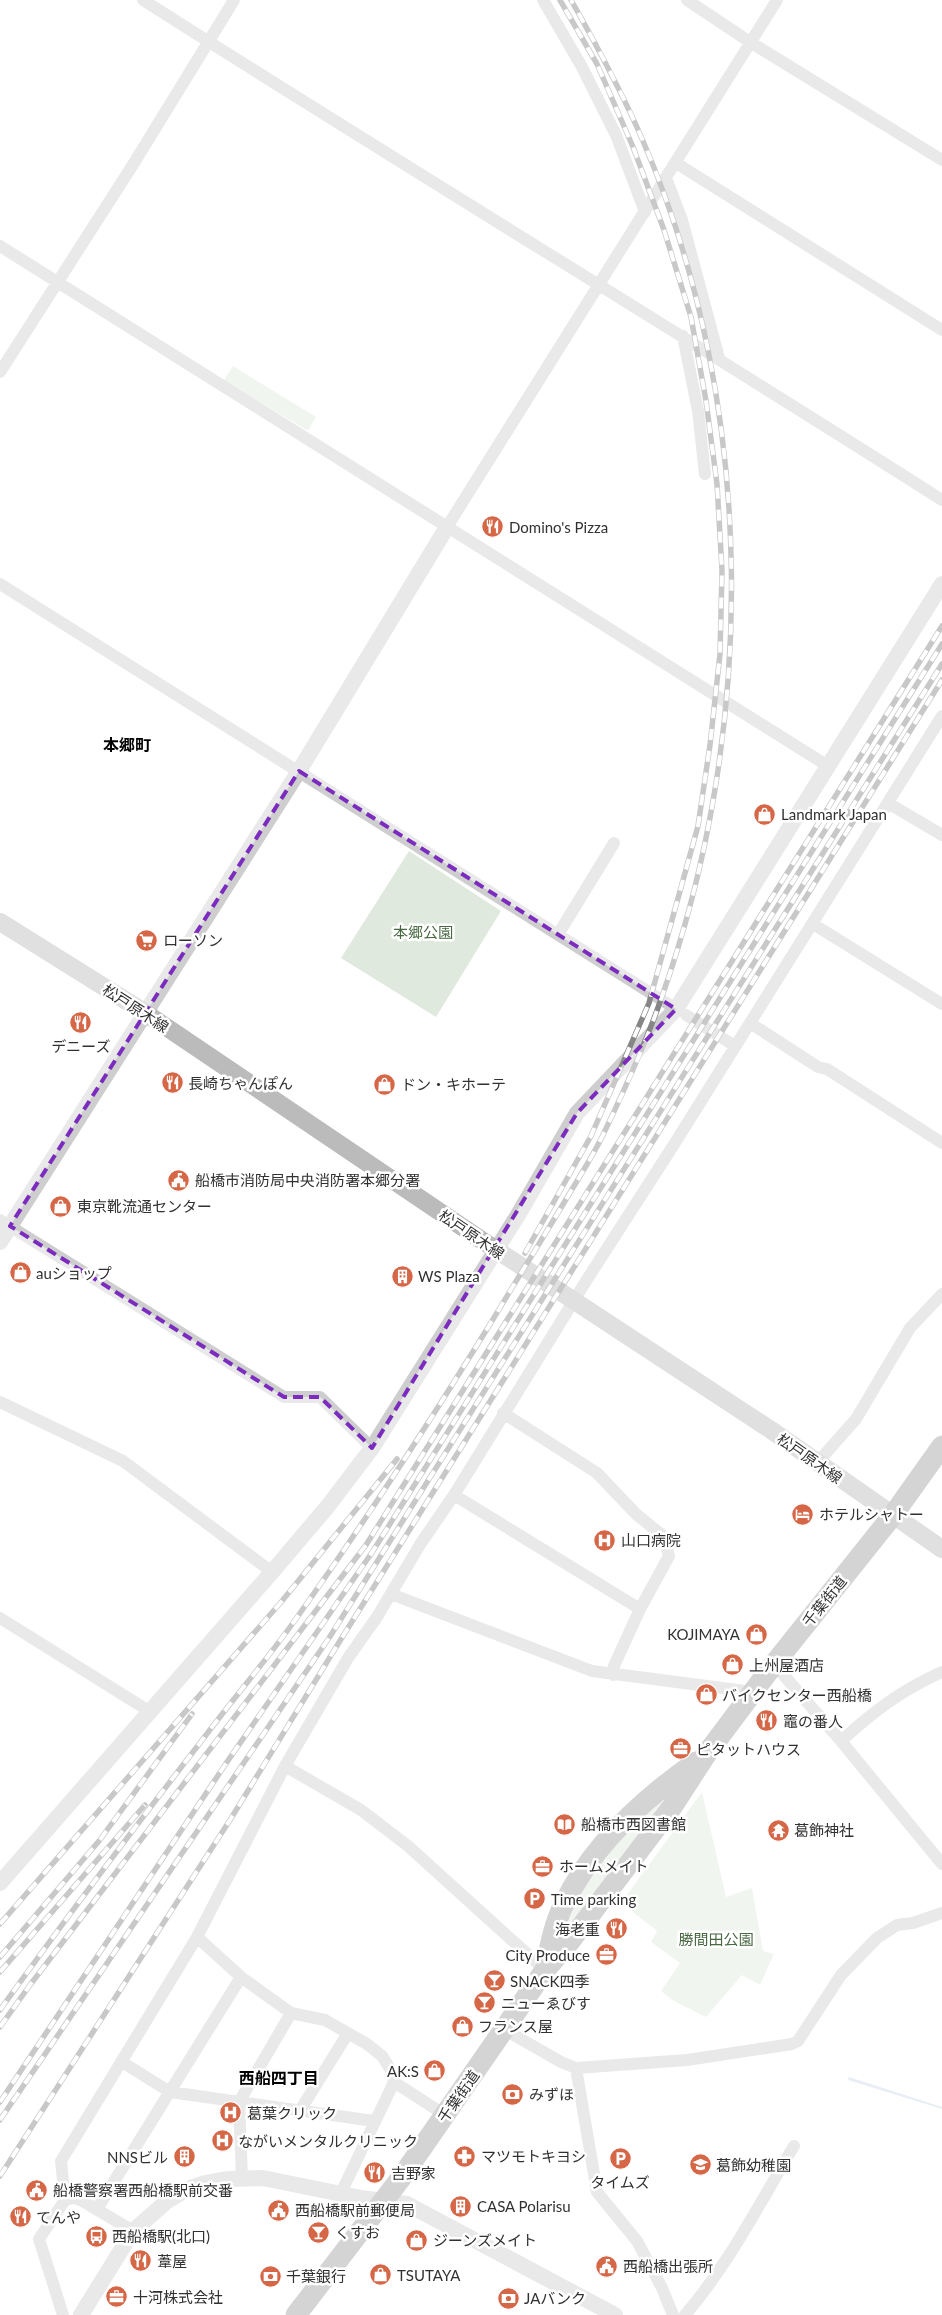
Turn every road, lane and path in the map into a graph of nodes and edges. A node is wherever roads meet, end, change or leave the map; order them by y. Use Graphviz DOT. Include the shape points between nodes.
graph roads {
  1 [pos="143,0"];
  2 [pos="234,0"];
  3 [pos="543,0"];
  4 [pos="687,0"];
  5 [pos="776,0"];
  6 [pos="208,41"];
  7 [pos="750,42"];
  8 [pos="942,160"];
  9 [pos="676,163"];
  10 [pos="666,178"];
  11 [pos="645,212"];
  12 [pos="0,246"];
  13 [pos="57,281"];
  14 [pos="598,286"];
  15 [pos="942,330"];
  16 [pos="683,336"];
  17 [pos="719,358"];
  18 [pos="0,372"];
  19 [pos="705,474"];
  20 [pos="942,500"];
  21 [pos="447,527"];
  22 [pos="0,584"];
  23 [pos="942,584"];
  24 [pos="942,716"];
  25 [pos="828,766"];
  26 [pos="298,771"];
  27 [pos="888,803"];
  28 [pos="942,835"];
  29 [pos="614,843"];
  30 [pos="0,922"];
  31 [pos="813,924"];
  32 [pos="562,928"];
  33 [pos="942,1004"];
  34 [pos="144,1012"];
  35 [pos="681,1012"];
  36 [pos="750,1023"];
  37 [pos="735,1046"];
  38 [pos="942,1143"];
  39 [pos="5,1223"];
  40 [pos="0,1242"];
  41 [pos="496,1250"];
  42 [pos="942,1294"];
  43 [pos="574,1300"];
  44 [pos="0,1402"];
  45 [pos="503,1413"];
  46 [pos="942,1446"];
  47 [pos="372,1448"];
  48 [pos="818,1463"];
  49 [pos="454,1495"];
  50 [pos="893,1515"];
  51 [pos="942,1549"];
  52 [pos="272,1572"];
  53 [pos="390,1594"];
  54 [pos="640,1609"];
  55 [pos="0,1618"];
  56 [pos="774,1664"];
  57 [pos="942,1672"];
  58 [pos="613,1675"];
  59 [pos="753,1692"];
  60 [pos="149,1711"];
  61 [pos="841,1741"];
  62 [pos="705,1756"];
  63 [pos="285,1766"];
  64 [pos="942,1864"];
  65 [pos="0,1882"];
  66 [pos="942,1914"];
  67 [pos="197,1937"];
  68 [pos="545,1970"];
  69 [pos="242,1978"];
  70 [pos="291,2012"];
  71 [pos="505,2030"];
  72 [pos="348,2034"];
  73 [pos="122,2062"];
  74 [pos="576,2068"];
  75 [pos="394,2082"];
  76 [pos="170,2092"];
  77 [pos="239,2102"];
  78 [pos="301,2109"];
  79 [pos="445,2115"];
  80 [pos="374,2120"];
  81 [pos="794,2146"];
  82 [pos="242,2178"];
  83 [pos="341,2193"];
  84 [pos="65,2200"];
  85 [pos="385,2200"];
  86 [pos="97,2209"];
  87 [pos="134,2231"];
  88 [pos="63,2315"];
  89 [pos="81,2315"];
  90 [pos="296,2315"];
  91 [pos="615,2315"];
  92 [pos="672,2315"];
  93 [pos="685,2315"];
  1 -- 6 [label="street"];
  2 -- 6 [label="street"];
  3 -- 11 [label="street" via="616,135"];
  4 -- 7 [label="street"];
  5 -- 7 [label="street"];
  6 -- 13 [label="street"];
  6 -- 14 [label="street"];
  7 -- 8 [label="street"];
  7 -- 9 [label="street"];
  9 -- 10 [label="street"];
  9 -- 15 [label="street"];
  10 -- 11 [label="street"];
  10 -- 17 [label="street" via="682,220"];
  11 -- 14 [label="street"];
  12 -- 13 [label="street"];
  13 -- 18 [label="street"];
  13 -- 21 [label="street"];
  14 -- 16 [label="street"];
  14 -- 21 [label="street"];
  16 -- 17 [label="street"];
  16 -- 19 [label="street" via="698,411"];
  17 -- 20 [label="street"];
  21 -- 25 [label="street"];
  21 -- 26 [label="street"];
  22 -- 26 [label="street"];
  23 -- 25 [label="street"];
  24 -- 27 [label="street"];
  25 -- 35 [label="street"];
  26 -- 34 [label="street"];
  26 -- 35 [label="street"];
  27 -- 28 [label="street"];
  27 -- 31 [label="street"];
  29 -- 32 [label="street"];
  30 -- 34 [label="main road, 松戸原木線"];
  31 -- 33 [label="street"];
  31 -- 36 [label="street"];
  34 -- 39 [label="street"];
  34 -- 41 [label="main road, 松戸原木線"];
  35 -- 37 [label="street"];
  35 -- 41 [label="street" via="577,1113"];
  36 -- 37 [label="street"];
  36 -- 38 [label="street"];
  37 -- 43 [label="street"];
  39 -- 40 [label="street"];
  39 -- 47 [label="street" via="284,1397 320,1397"];
  41 -- 43 [label="main road, 松戸原木線"];
  41 -- 47 [label="street"];
  42 -- 48 [label="street" via="910,1328 856,1419"];
  43 -- 45 [label="street"];
  43 -- 48 [label="main road, 松戸原木線"];
  44 -- 52 [label="street" via="123,1462"];
  45 -- 49 [label="street"];
  45 -- 54 [label="street" via="597,1473 636,1514 663,1536 669,1556"];
  46 -- 50 [label="highway, 千葉街道"];
  47 -- 52 [label="street"];
  48 -- 50 [label="main road, 松戸原木線"];
  49 -- 53 [label="street"];
  49 -- 54 [label="street"];
  50 -- 51 [label="main road, 松戸原木線"];
  50 -- 56 [label="highway, 千葉街道"];
  52 -- 60 [label="street"];
  53 -- 58 [label="street" via="592,1671"];
  53 -- 63 [label="street" via="348,1658"];
  54 -- 58 [label="street"];
  55 -- 60 [label="street"];
  56 -- 59 [label="highway, 千葉街道"];
  56 -- 61 [label="street"];
  57 -- 61 [label="street" via="912,1685 875,1710"];
  58 -- 59 [label="street"];
  59 -- 62 [label="highway, 千葉街道"];
  60 -- 65 [label="street"];
  61 -- 64 [label="street"];
  62 -- 68 [label="highway, 千葉街道" via="666,1814"];
  62 -- 68 [label="highway, 千葉街道" via="670,1780 634,1812 580,1876 563,1905"];
  63 -- 67 [label="street"];
  63 -- 68 [label="street" via="361,1810 408,1846"];
  66 -- 74 [label="street" via="897,1925 877,1938 850,1964 798,2041 792,2044 686,2060"];
  67 -- 69 [label="street"];
  67 -- 73 [label="street"];
  68 -- 71 [label="highway, 千葉街道"];
  69 -- 70 [label="street"];
  69 -- 76 [label="street"];
  70 -- 72 [label="street" via="325,2020"];
  70 -- 77 [label="street"];
  71 -- 74 [label="street"];
  71 -- 79 [label="highway, 千葉街道"];
  72 -- 75 [label="street" via="382,2056"];
  72 -- 78 [label="street"];
  73 -- 76 [label="street"];
  73 -- 84 [label="street" via="61,2161"];
  74 -- 92 [label="street" via="597,2192 637,2241 662,2288"];
  75 -- 79 [label="street"];
  75 -- 80 [label="street"];
  76 -- 77 [label="street"];
  76 -- 86 [label="street"];
  77 -- 78 [label="street"];
  77 -- 82 [label="street"];
  78 -- 80 [label="street"];
  79 -- 85 [label="highway, 千葉街道"];
  80 -- 83 [label="street"];
  81 -- 93 [label="street" via="710,2286"];
  82 -- 83 [label="street" via="263,2178"];
  82 -- 87 [label="street" via="205,2183 187,2190 166,2202"];
  83 -- 85 [label="street"];
  84 -- 86 [label="street" via="76,2198"];
  84 -- 88 [label="street" via="39,2239"];
  85 -- 90 [label="highway, 千葉街道"];
  85 -- 91 [label="street" via="412,2207"];
  86 -- 87 [label="street"];
  87 -- 89 [label="street"];
}
